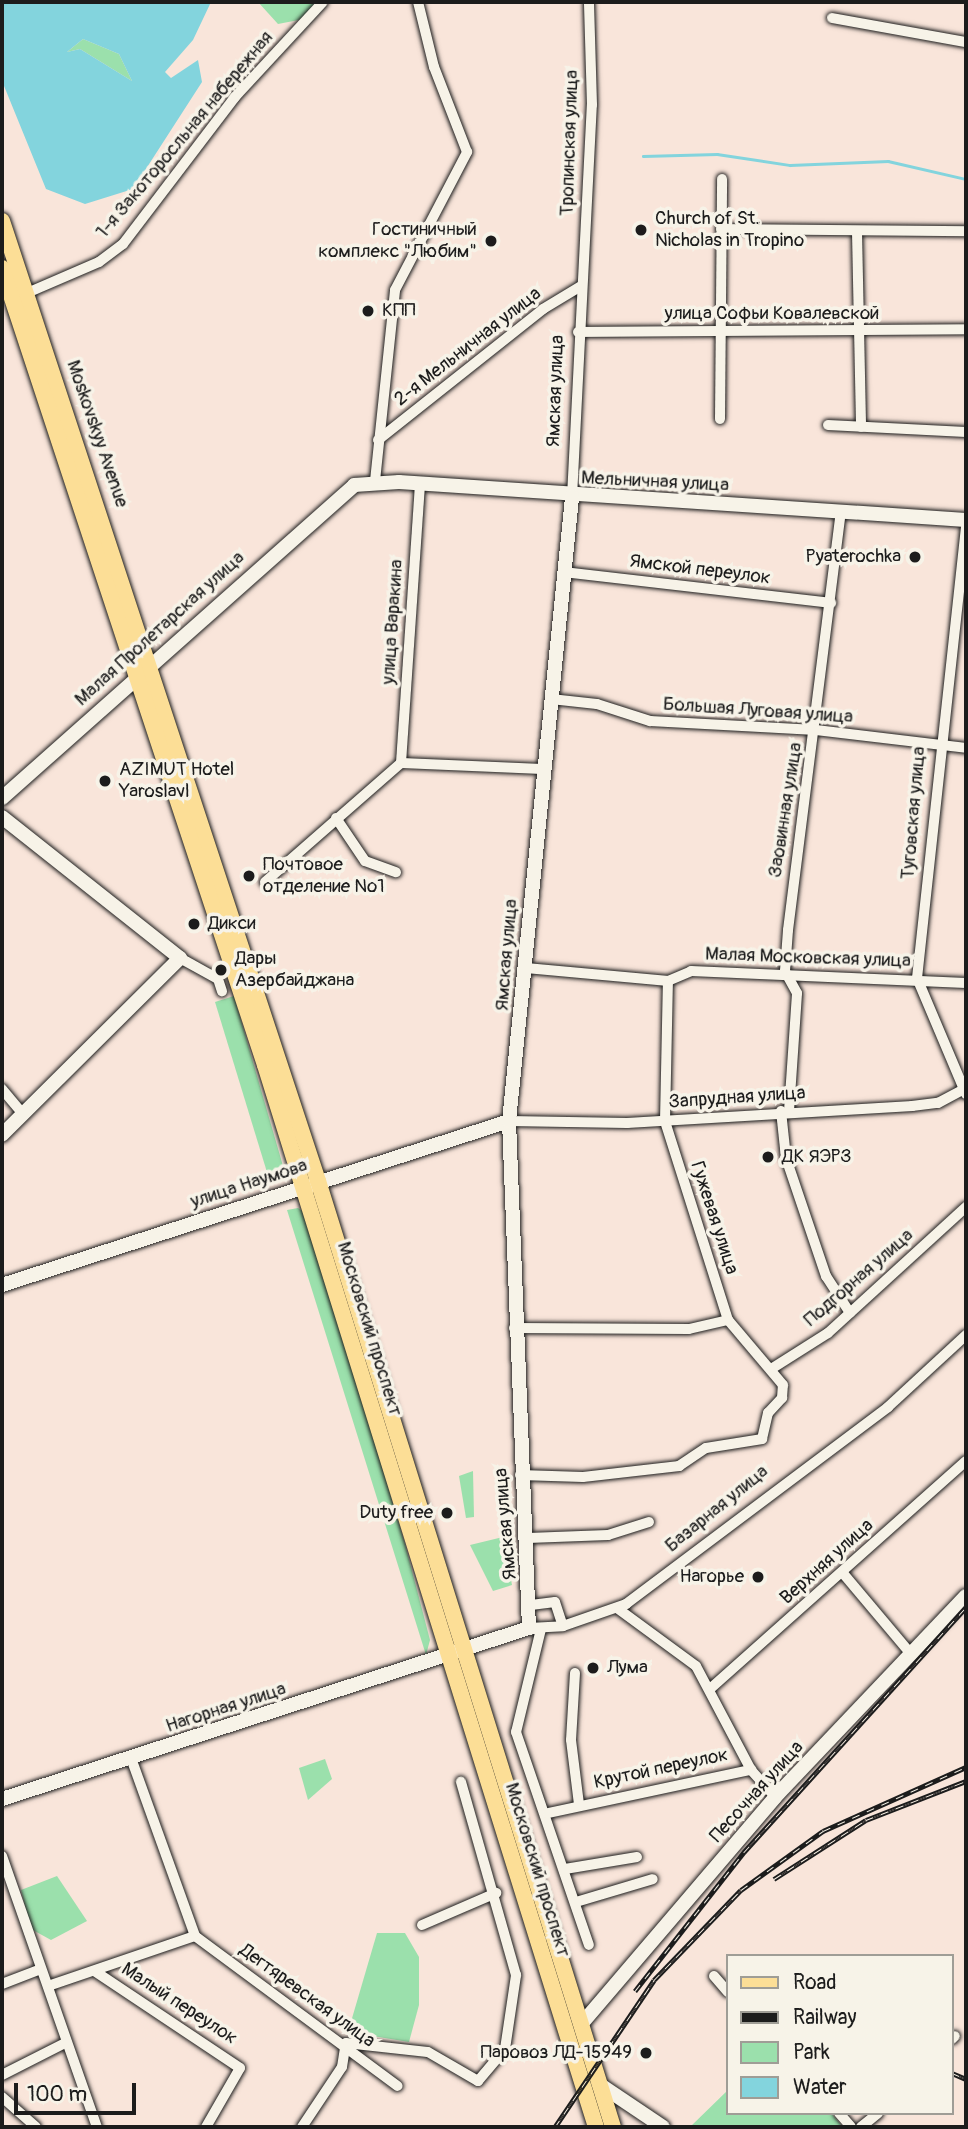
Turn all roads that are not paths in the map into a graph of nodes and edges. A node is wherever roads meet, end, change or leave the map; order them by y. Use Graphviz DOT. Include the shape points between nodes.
graph roads {
  1 [pos="323,2"];
  2 [pos="418,2"];
  3 [pos="589,2"];
  4 [pos="832,18"];
  5 [pos="966,42"];
  6 [pos="722,179"];
  7 [pos="2,221"];
  8 [pos="721,229"];
  9 [pos="966,231"];
  10 [pos="857,232"];
  11 [pos="2,268"];
  12 [pos="581,286"];
  13 [pos="27,293"];
  14 [pos="966,329"];
  15 [pos="578,332"];
  16 [pos="719,332"];
  17 [pos="856,332"];
  18 [pos="719,419"];
  19 [pos="828,425"];
  20 [pos="861,427"];
  21 [pos="966,432"];
  22 [pos="378,440"];
  23 [pos="375,481"];
  24 [pos="420,484"];
  25 [pos="345,491"];
  26 [pos="572,497"];
  27 [pos="841,512"];
  28 [pos="966,520"];
  29 [pos="966,527"];
  30 [pos="564,572"];
  31 [pos="831,603"];
  32 [pos="151,662"];
  33 [pos="138,673"];
  34 [pos="551,699"];
  35 [pos="816,730"];
  36 [pos="938,746"];
  37 [pos="966,748"];
  38 [pos="401,763"];
  39 [pos="543,769"];
  40 [pos="2,798"];
  41 [pos="2,817"];
  42 [pos="336,818"];
  43 [pos="396,872"];
  44 [pos="265,882"];
  45 [pos="180,958"];
  46 [pos="526,968"];
  47 [pos="788,978"];
  48 [pos="917,978"];
  49 [pos="668,981"];
  50 [pos="966,983"];
  51 [pos="222,991"];
  52 [pos="2,1089"];
  53 [pos="965,1091"];
  54 [pos="785,1111"];
  55 [pos="23,1114"];
  56 [pos="509,1121"];
  57 [pos="665,1121"];
  58 [pos="2,1135"];
  59 [pos="310,1183"];
  60 [pos="966,1208"];
  61 [pos="2,1285"];
  62 [pos="850,1313"];
  63 [pos="728,1320"];
  64 [pos="514,1328"];
  65 [pos="966,1335"];
  66 [pos="771,1369"];
  67 [pos="966,1461"];
  68 [pos="520,1475"];
  69 [pos="649,1522"];
  70 [pos="528,1538"];
  71 [pos="842,1572"];
  72 [pos="966,1596"];
  73 [pos="531,1605"];
  74 [pos="617,1608"];
  75 [pos="563,1626"];
  76 [pos="529,1628"];
  77 [pos="912,1654"];
  78 [pos="455,1656"];
  79 [pos="575,1673"];
  80 [pos="711,1688"];
  81 [pos="131,1758"];
  82 [pos="751,1770"];
  83 [pos="461,1782"];
  84 [pos="775,1797"];
  85 [pos="2,1799"];
  86 [pos="579,1804"];
  87 [pos="548,1813"];
  88 [pos="2,1856"];
  89 [pos="637,1857"];
  90 [pos="565,1869"];
  91 [pos="653,1879"];
  92 [pos="496,1893"];
  93 [pos="576,1902"];
  94 [pos="422,1925"];
  95 [pos="195,1936"];
  96 [pos="589,1945"];
  97 [pos="39,1970"];
  98 [pos="96,1972"];
  99 [pos="714,1976"];
  100 [pos="566,1981"];
  101 [pos="2,1984"];
  102 [pos="48,1986"];
  103 [pos="726,1990"];
  104 [pos="584,2021"];
  105 [pos="65,2042"];
  106 [pos="346,2043"];
  107 [pos="2,2075"];
  108 [pos="398,2086"];
  109 [pos="604,2087"];
  110 [pos="2,2097"];
  111 [pos="876,2115"];
  112 [pos="36,2127"];
  113 [pos="97,2127"];
  114 [pos="205,2127"];
  115 [pos="302,2127"];
  116 [pos="593,2127"];
  117 [pos="612,2127"];
  118 [pos="618,2127"];
  119 [pos="663,2127"];
  120 [pos="861,2127"];
  1 -- 13 [label="street, 1-я Закоторосльная набережная" via="235,97 122,244 99,262"];
  2 -- 22 [label="street" via="434,67 467,152 395,290"];
  3 -- 12 [label="street, Тропинская улица" via="592,105"];
  4 -- 5 [label="street"];
  6 -- 8 [label="street"];
  7 -- 13 [label="main road, Moskovskyy Avenue"];
  8 -- 10 [label="street"];
  8 -- 16 [label="street"];
  9 -- 10 [label="street"];
  10 -- 17 [label="street"];
  11 -- 33 [label="main road, Moskovskyy Avenue"];
  12 -- 15 [label="street, Ямская улица"];
  12 -- 22 [label="street, 2-я Мельничная улица" via="543,309"];
  13 -- 32 [label="main road, Moskovskyy Avenue"];
  14 -- 17 [label="street, улица Софьи Ковалевской"];
  15 -- 16 [label="street, улица Софьи Ковалевской"];
  15 -- 26 [label="street, Ямская улица"];
  16 -- 17 [label="street, улица Софьи Ковалевской"];
  16 -- 18 [label="street"];
  17 -- 20 [label="street"];
  19 -- 20 [label="street"];
  20 -- 21 [label="street"];
  22 -- 23 [label="street"];
  23 -- 24 [label="street, Мельничная улица"];
  23 -- 25 [label="street, Мельничная улица"];
  24 -- 26 [label="street, Мельничная улица"];
  24 -- 38 [label="street, улица Варакина"];
  25 -- 32 [label="street, Малая Пролетарская улица"];
  26 -- 27 [label="street, Мельничная улица"];
  26 -- 30 [label="street, Ямская улица"];
  27 -- 28 [label="street, Мельничная улица"];
  27 -- 31 [label="street, Заовинная улица"];
  29 -- 36 [label="street, Туговская улица"];
  30 -- 31 [label="street, Ямской переулок"];
  30 -- 34 [label="street, Ямская улица"];
  31 -- 35 [label="street, Заовинная улица"];
  32 -- 33 [label="street, Малая Пролетарская улица"];
  32 -- 59 [label="main road, Московский проспект"];
  33 -- 40 [label="street, Малая Пролетарская улица"];
  33 -- 59 [label="main road, Московский проспект"];
  34 -- 35 [label="street, Большая Луговая улица" via="597,704 650,721"];
  34 -- 39 [label="street, Ямская улица"];
  35 -- 36 [label="street, Большая Луговая улица"];
  35 -- 47 [label="street, Заовинная улица" via="794,863"];
  36 -- 37 [label="street, Большая Луговая улица"];
  36 -- 48 [label="street, Туговская улица"];
  38 -- 39 [label="street"];
  38 -- 42 [label="street"];
  39 -- 46 [label="street, Ямская улица"];
  41 -- 45 [label="street"];
  42 -- 43 [label="street" via="365,860"];
  42 -- 44 [label="street"];
  45 -- 51 [label="street" via="218,979"];
  45 -- 55 [label="street"];
  46 -- 49 [label="street, Малая Московская улица"];
  46 -- 56 [label="street, Ямская улица"];
  47 -- 48 [label="street, Малая Московская улица"];
  47 -- 49 [label="street, Малая Московская улица" via="691,971"];
  47 -- 54 [label="street, Заовинная улица" via="797,993"];
  48 -- 50 [label="street, Малая Московская улица"];
  48 -- 53 [label="street, Туговская улица"];
  49 -- 57 [label="street, Гужевая улица"];
  52 -- 55 [label="street"];
  53 -- 54 [label="street, Запрудная улица" via="937,1103"];
  54 -- 57 [label="street, Запрудная улица"];
  54 -- 62 [label="street, Заовинная улица" via="786,1158 826,1276"];
  55 -- 58 [label="street"];
  56 -- 57 [label="street, Запрудная улица"];
  56 -- 59 [label="street, улица Наумова"];
  56 -- 64 [label="street, Ямская улица"];
  57 -- 63 [label="street, Гужевая улица"];
  59 -- 61 [label="street, улица Наумова"];
  59 -- 78 [label="main road, Московский проспект"];
  60 -- 62 [label="street, Подгорная улица"];
  62 -- 66 [label="street, Подгорная улица"];
  63 -- 64 [label="street" via="689,1329"];
  63 -- 66 [label="street, Гужевая улица"];
  64 -- 68 [label="street, Ямская улица"];
  65 -- 74 [label="street, Базарная улица" via="888,1407"];
  66 -- 68 [label="street, Гужевая улица" via="783,1385 782,1398 768,1413 762,1440 706,1448 678,1466 583,1477"];
  67 -- 71 [label="street, Верхняя улица"];
  68 -- 70 [label="street, Ямская улица"];
  69 -- 70 [label="street" via="608,1535"];
  70 -- 73 [label="street, Ямская улица"];
  71 -- 77 [label="street"];
  71 -- 80 [label="street, Верхняя улица"];
  72 -- 77 [label="street, Песочная улица"];
  73 -- 75 [label="street" via="555,1602"];
  73 -- 76 [label="street, Ямская улица"];
  74 -- 75 [label="street, Базарная улица"];
  74 -- 80 [label="street" via="696,1666"];
  75 -- 76 [label="street, Базарная улица"];
  76 -- 78 [label="street, Базарная улица"];
  76 -- 87 [label="street" via="541,1629 516,1732"];
  77 -- 84 [label="street, Песочная улица"];
  78 -- 81 [label="street, Нагорная улица"];
  78 -- 100 [label="main road, Московский проспект"];
  78 -- 116 [label="main road, Московский проспект" via="556,1999 573,2081"];
  79 -- 86 [label="street" via="571,1740"];
  80 -- 82 [label="street"];
  81 -- 85 [label="street, Нагорная улица"];
  81 -- 95 [label="street"];
  82 -- 84 [label="street"];
  82 -- 86 [label="street, Крутой переулок"];
  83 -- 92 [label="street"];
  84 -- 104 [label="street, Песочная улица"];
  86 -- 87 [label="street, Крутой переулок"];
  87 -- 90 [label="street"];
  88 -- 97 [label="street"];
  89 -- 90 [label="street"];
  90 -- 93 [label="street"];
  91 -- 93 [label="street"];
  92 -- 94 [label="street"];
  92 -- 106 [label="street" via="516,1975 505,2049 478,2081 428,2052"];
  93 -- 96 [label="street"];
  95 -- 98 [label="street"];
  95 -- 106 [label="street, Дегтяревская улица"];
  97 -- 101 [label="street"];
  97 -- 102 [label="street"];
  98 -- 102 [label="street"];
  98 -- 114 [label="street, Малый переулок" via="240,2068"];
  99 -- 103 [label="street"];
  100 -- 104 [label="main road, Московский проспект"];
  100 -- 109 [label="main road, Московский проспект"];
  102 -- 105 [label="street"];
  104 -- 109 [label="main road, Московский проспект"];
  105 -- 107 [label="street"];
  105 -- 113 [label="street"];
  106 -- 108 [label="street, Дегтяревская улица"];
  106 -- 115 [label="street" via="342,2067"];
  109 -- 117 [label="main road, Московский проспект"];
  109 -- 118 [label="main road, Московский проспект"];
  109 -- 119 [label="street"];
  110 -- 112 [label="street"];
  111 -- 120 [label="street"];
}
